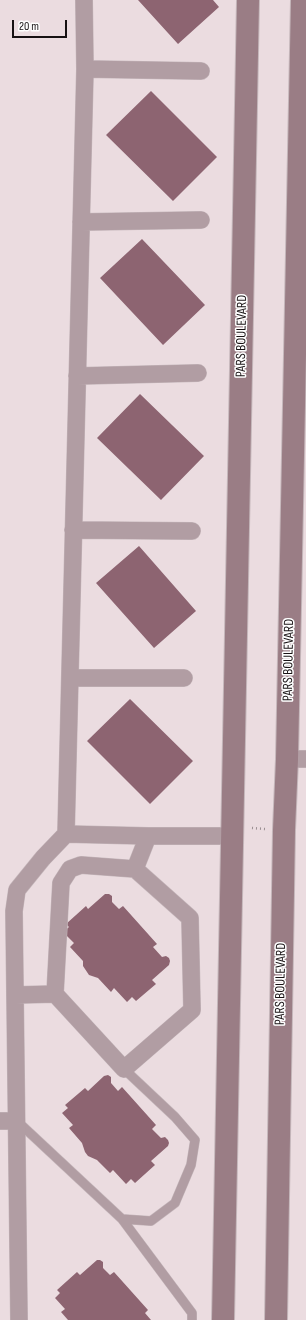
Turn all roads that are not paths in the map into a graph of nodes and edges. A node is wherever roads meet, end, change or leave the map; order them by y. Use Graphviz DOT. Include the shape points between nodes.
graph roads {
  1 [pos="84,0"];
  2 [pos="248,0"];
  3 [pos="302,0"];
  4 [pos="84,69"];
  5 [pos="202,71"];
  6 [pos="201,220"];
  7 [pos="81,222"];
  8 [pos="198,373"];
  9 [pos="77,376"];
  10 [pos="74,530"];
  11 [pos="192,531"];
  12 [pos="70,678"];
  13 [pos="184,678"];
  14 [pos="297,759"];
  15 [pos="232,832"];
  16 [pos="66,834"];
  17 [pos="148,836"];
  18 [pos="135,868"];
  19 [pos="55,994"];
  20 [pos="15,995"];
  21 [pos="124,1069"];
  22 [pos="8,1121"];
  23 [pos="122,1219"];
  24 [pos="19,1320"];
  25 [pos="192,1320"];
  26 [pos="223,1320"];
  27 [pos="276,1320"];
  1 -- 4 [label="street"];
  2 -- 15 [label="main road, PARS BOULEVARD"];
  3 -- 14 [label="main road, PARS BOULEVARD"];
  4 -- 5 [label="street"];
  4 -- 7 [label="street"];
  6 -- 7 [label="street"];
  7 -- 9 [label="street"];
  8 -- 9 [label="street"];
  9 -- 10 [label="street"];
  10 -- 11 [label="street"];
  10 -- 12 [label="street"];
  12 -- 13 [label="street"];
  12 -- 16 [label="street"];
  14 -- 27 [label="main road, PARS BOULEVARD" via="284,830"];
  15 -- 17 [label="street"];
  15 -- 26 [label="main road, PARS BOULEVARD"];
  16 -- 17 [label="street"];
  16 -- 20 [label="street" via="17,890 14,912"];
  17 -- 18 [label="street"];
  18 -- 19 [label="street" via="81,865 70,869 62,883"];
  18 -- 21 [label="street" via="190,918 192,1010"];
  19 -- 20 [label="street"];
  19 -- 21 [label="street"];
  20 -- 22 [label="street"];
  21 -- 23 [label="lane" via="175,1116 195,1140 191,1165 175,1203 151,1221"];
  22 -- 23 [label="lane"];
  22 -- 24 [label="street"];
  23 -- 25 [label="lane" via="192,1313"];
}
